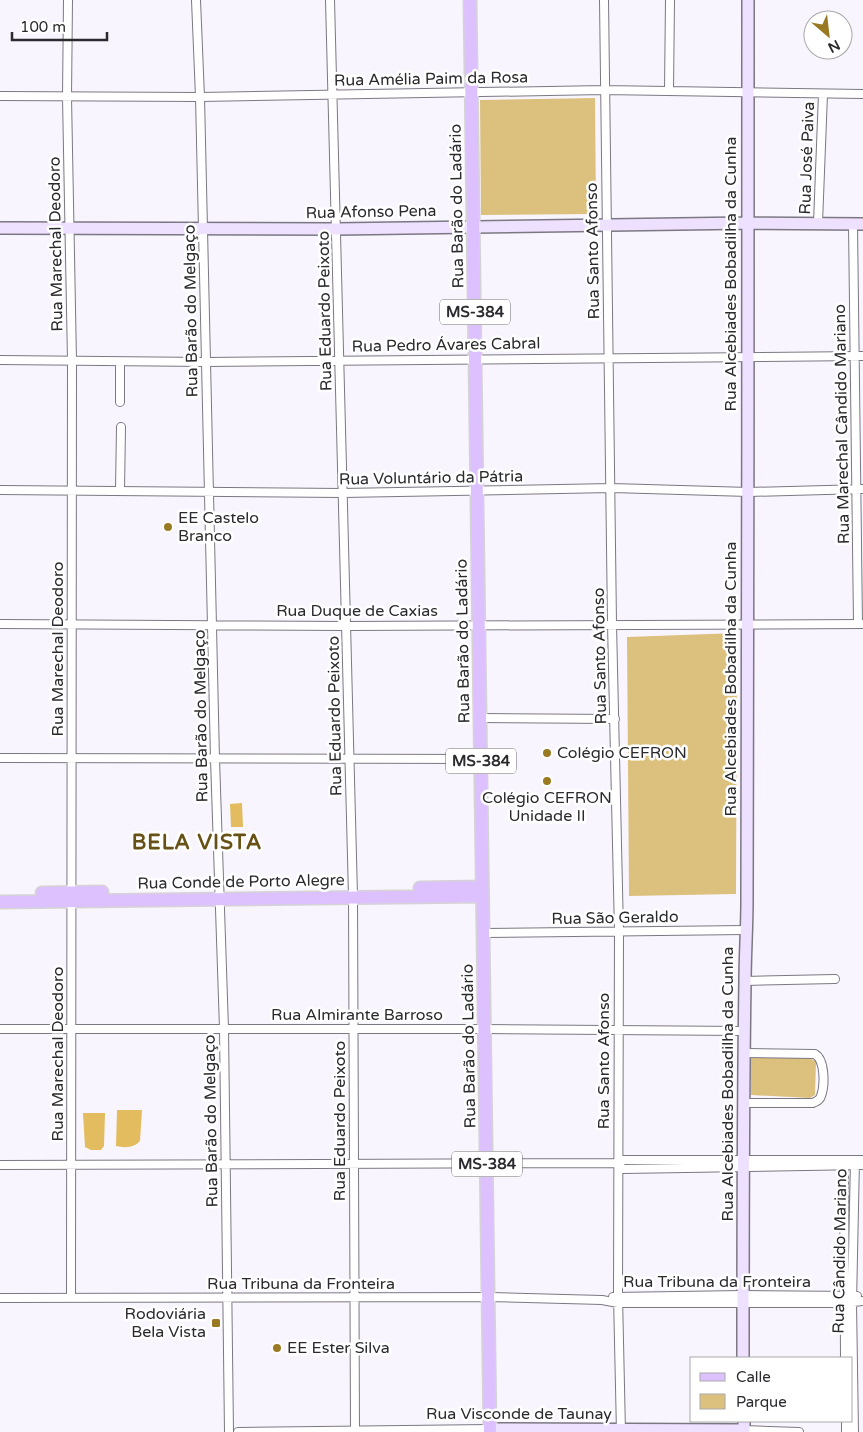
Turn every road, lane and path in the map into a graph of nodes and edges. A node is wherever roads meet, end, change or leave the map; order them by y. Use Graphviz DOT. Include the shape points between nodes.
graph roads {
  1 [pos="68,0"];
  2 [pos="196,0"];
  3 [pos="330,0"];
  4 [pos="470,0"];
  5 [pos="604,0"];
  6 [pos="670,0"];
  7 [pos="748,0"];
  8 [pos="603,90"];
  9 [pos="669,90"];
  10 [pos="748,90"];
  11 [pos="333,94"];
  12 [pos="470,94"];
  13 [pos="823,94"];
  14 [pos="863,94"];
  15 [pos="0,96"];
  16 [pos="67,97"];
  17 [pos="200,97"];
  18 [pos="747,223"];
  19 [pos="818,223"];
  20 [pos="606,224"];
  21 [pos="858,224"];
  22 [pos="474,226"];
  23 [pos="0,228"];
  24 [pos="71,228"];
  25 [pos="203,229"];
  26 [pos="338,229"];
  27 [pos="859,356"];
  28 [pos="609,357"];
  29 [pos="476,358"];
  30 [pos="746,358"];
  31 [pos="0,360"];
  32 [pos="340,360"];
  33 [pos="72,361"];
  34 [pos="120,362"];
  35 [pos="206,362"];
  36 [pos="120,402"];
  37 [pos="121,428"];
  38 [pos="612,488"];
  39 [pos="860,489"];
  40 [pos="0,490"];
  41 [pos="71,490"];
  42 [pos="120,490"];
  43 [pos="209,491"];
  44 [pos="478,491"];
  45 [pos="749,492"];
  46 [pos="343,493"];
  47 [pos="0,624"];
  48 [pos="72,624"];
  49 [pos="212,624"];
  50 [pos="612,624"];
  51 [pos="746,624"];
  52 [pos="861,624"];
  53 [pos="478,625"];
  54 [pos="347,626"];
  55 [pos="481,718"];
  56 [pos="615,719"];
  57 [pos="0,758"];
  58 [pos="71,758"];
  59 [pos="348,758"];
  60 [pos="481,758"];
  61 [pos="215,759"];
  62 [pos="353,892"];
  63 [pos="482,892"];
  64 [pos="0,894"];
  65 [pos="220,895"];
  66 [pos="71,897"];
  67 [pos="0,902"];
  68 [pos="746,930"];
  69 [pos="619,932"];
  70 [pos="484,933"];
  71 [pos="836,979"];
  72 [pos="744,981"];
  73 [pos="353,1028"];
  74 [pos="486,1028"];
  75 [pos="72,1029"];
  76 [pos="224,1029"];
  77 [pos="0,1030"];
  78 [pos="618,1030"];
  79 [pos="744,1031"];
  80 [pos="744,1053"];
  81 [pos="744,1103"];
  82 [pos="487,1162"];
  83 [pos="353,1163"];
  84 [pos="618,1163"];
  85 [pos="744,1163"];
  86 [pos="844,1163"];
  87 [pos="859,1163"];
  88 [pos="225,1164"];
  89 [pos="0,1165"];
  90 [pos="72,1165"];
  91 [pos="490,1297"];
  92 [pos="0,1298"];
  93 [pos="71,1298"];
  94 [pos="228,1298"];
  95 [pos="355,1298"];
  96 [pos="618,1299"];
  97 [pos="743,1299"];
  98 [pos="848,1299"];
  99 [pos="863,1299"];
  100 [pos="743,1357"];
  101 [pos="845,1357"];
  102 [pos="851,1357"];
  103 [pos="853,1410"];
  104 [pos="744,1425"];
  105 [pos="356,1431"];
  106 [pos="490,1431"];
  107 [pos="621,1431"];
  108 [pos="229,1432"];
  109 [pos="238,1432"];
  110 [pos="800,1432"];
  111 [pos="854,1432"];
  1 -- 16 [label="street, Rua Marechal Deodoro"];
  2 -- 17 [label="street, Rua Barão do Melgaço"];
  3 -- 11 [label="street, Rua Eduardo Peixoto"];
  4 -- 12 [label="main road, Rua Barão do Ladário / MS-384"];
  5 -- 8 [label="street, Rua Santo Afonso"];
  6 -- 9 [label="street"];
  7 -- 10 [label="street, Rua Alcebiades Bobadilha da Cunha"];
  8 -- 9 [label="street, Rua Amélia Paim da Rosa"];
  8 -- 12 [label="street, Rua Amélia Paim da Rosa"];
  8 -- 20 [label="street, Rua Santo Afonso"];
  9 -- 10 [label="street, Rua Amélia Paim da Rosa"];
  10 -- 13 [label="street, Rua Amélia Paim da Rosa"];
  10 -- 18 [label="street, Rua Alcebiades Bobadilha da Cunha"];
  11 -- 12 [label="street, Rua Amélia Paim da Rosa"];
  11 -- 17 [label="street, Rua Amélia Paim da Rosa"];
  11 -- 26 [label="street, Rua Eduardo Peixoto"];
  12 -- 22 [label="main road, Rua Barão do Ladário / MS-384"];
  13 -- 14 [label="street, Rua Amélia Paim da Rosa"];
  13 -- 19 [label="street, Rua José Paiva"];
  15 -- 16 [label="street, Rua Amélia Paim da Rosa"];
  16 -- 17 [label="street, Rua Amélia Paim da Rosa"];
  16 -- 24 [label="street, Rua Marechal Deodoro"];
  17 -- 25 [label="street, Rua Barão do Melgaço"];
  18 -- 19 [label="street, Rua Afonso Pena"];
  18 -- 20 [label="street, Rua Afonso Pena"];
  18 -- 30 [label="street, Rua Alcebiades Bobadilha da Cunha"];
  19 -- 21 [label="street, Rua Afonso Pena"];
  20 -- 22 [label="street, Rua Afonso Pena"];
  20 -- 28 [label="street, Rua Santo Afonso"];
  21 -- 27 [label="street, Rua Marechal Cândido Mariano"];
  22 -- 26 [label="street, Rua Afonso Pena"];
  22 -- 29 [label="main road, Rua Barão do Ladário / MS-384"];
  23 -- 24 [label="street, Rua Afonso Pena"];
  24 -- 25 [label="street, Rua Afonso Pena"];
  24 -- 33 [label="street, Rua Marechal Deodoro"];
  25 -- 26 [label="street, Rua Afonso Pena"];
  25 -- 35 [label="street, Rua Barão do Melgaço"];
  26 -- 32 [label="street, Rua Eduardo Peixoto"];
  27 -- 30 [label="street, Rua Pedro Ávares Cabral"];
  27 -- 39 [label="street, Rua Marechal Cândido Mariano"];
  28 -- 29 [label="street, Rua Pedro Ávares Cabral"];
  28 -- 30 [label="street, Rua Pedro Ávares Cabral"];
  28 -- 38 [label="street, Rua Santo Afonso"];
  29 -- 32 [label="street, Rua Pedro Ávares Cabral"];
  29 -- 44 [label="main road, Rua Barão do Ladário / MS-384"];
  30 -- 45 [label="street, Rua Alcebiades Bobadilha da Cunha"];
  31 -- 33 [label="street, Rua Pedro Ávares Cabral"];
  32 -- 35 [label="street, Rua Pedro Ávares Cabral"];
  32 -- 46 [label="street, Rua Eduardo Peixoto"];
  33 -- 34 [label="street, Rua Pedro Ávares Cabral"];
  33 -- 41 [label="street, Rua Marechal Deodoro"];
  34 -- 35 [label="street, Rua Pedro Ávares Cabral"];
  34 -- 36 [label="street"];
  35 -- 43 [label="street, Rua Barão do Melgaço"];
  37 -- 42 [label="street"];
  38 -- 44 [label="street, Rua Voluntário da Pátria"];
  38 -- 45 [label="street, Rua Voluntário da Pátria"];
  38 -- 50 [label="street, Rua Santo Afonso"];
  39 -- 45 [label="street, Rua Voluntário da Pátria"];
  39 -- 52 [label="street, Rua Marechal Cândido Mariano"];
  40 -- 41 [label="street, Rua Voluntário da Pátria"];
  41 -- 42 [label="street, Rua Voluntário da Pátria"];
  41 -- 48 [label="street, Rua Marechal Deodoro"];
  42 -- 43 [label="street, Rua Voluntário da Pátria"];
  43 -- 46 [label="street, Rua Voluntário da Pátria"];
  43 -- 49 [label="street, Rua Barão do Melgaço"];
  44 -- 46 [label="street, Rua Voluntário da Pátria"];
  44 -- 53 [label="main road, Rua Barão do Ladário / MS-384"];
  45 -- 51 [label="street, Rua Alcebiades Bobadilha da Cunha"];
  46 -- 54 [label="street, Rua Eduardo Peixoto"];
  47 -- 48 [label="street, Rua Duque de Caxias"];
  48 -- 49 [label="street, Rua Duque de Caxias"];
  48 -- 58 [label="street, Rua Marechal Deodoro"];
  49 -- 54 [label="street, Rua Duque de Caxias"];
  49 -- 61 [label="street, Rua Barão do Melgaço"];
  50 -- 51 [label="street, Rua Duque de Caxias"];
  50 -- 53 [label="street, Rua Duque de Caxias"];
  50 -- 56 [label="street, Rua Santo Afonso"];
  51 -- 52 [label="street, Rua Duque de Caxias"];
  51 -- 68 [label="street, Rua Alcebiades Bobadilha da Cunha"];
  53 -- 54 [label="street, Rua Duque de Caxias"];
  53 -- 55 [label="main road, Rua Barão do Ladário / MS-384"];
  54 -- 59 [label="street, Rua Eduardo Peixoto"];
  55 -- 56 [label="street"];
  55 -- 60 [label="main road, Rua Barão do Ladário / MS-384"];
  56 -- 69 [label="street, Rua Santo Afonso"];
  57 -- 58 [label="street"];
  58 -- 61 [label="street"];
  58 -- 66 [label="street, Rua Marechal Deodoro"];
  59 -- 60 [label="street"];
  59 -- 61 [label="street"];
  59 -- 62 [label="street, Rua Eduardo Peixoto"];
  60 -- 63 [label="main road, Rua Barão do Ladário / MS-384"];
  61 -- 65 [label="street, Rua Barão do Melgaço"];
  62 -- 63 [label="main road, Rua Conde de Porto Alegre"];
  62 -- 65 [label="main road, Rua Conde de Porto Alegre"];
  62 -- 73 [label="street, Rua Eduardo Peixoto"];
  63 -- 70 [label="main road, Rua Barão do Ladário / MS-384"];
  64 -- 66 [label="main road, Rua Conde de Porto Alegre"];
  65 -- 66 [label="main road, Rua Conde de Porto Alegre"];
  65 -- 76 [label="street, Rua Barão do Melgaço"];
  66 -- 67 [label="main road, Rua Conde de Porto Alegre"];
  66 -- 75 [label="street, Rua Marechal Deodoro"];
  68 -- 69 [label="street, Rua São Geraldo"];
  68 -- 72 [label="street, Rua Alcebiades Bobadilha da Cunha"];
  69 -- 70 [label="street, Rua São Geraldo"];
  69 -- 78 [label="street, Rua Santo Afonso"];
  70 -- 74 [label="main road, Rua Barão do Ladário / MS-384"];
  71 -- 72 [label="street"];
  72 -- 79 [label="street, Rua Alcebiades Bobadilha da Cunha"];
  73 -- 74 [label="street, Rua Almirante Barroso"];
  73 -- 76 [label="street, Rua Almirante Barroso"];
  73 -- 83 [label="street, Rua Eduardo Peixoto"];
  74 -- 78 [label="street, Rua Almirante Barroso"];
  74 -- 82 [label="main road, Rua Barão do Ladário / MS-384"];
  75 -- 76 [label="street, Rua Almirante Barroso"];
  75 -- 77 [label="street, Rua Almirante Barroso"];
  75 -- 90 [label="street, Rua Marechal Deodoro"];
  76 -- 88 [label="street, Rua Barão do Melgaço"];
  78 -- 79 [label="street, Rua Almirante Barroso"];
  78 -- 84 [label="street, Rua Santo Afonso"];
  79 -- 80 [label="street, Rua Alcebiades Bobadilha da Cunha"];
  80 -- 81 [label="street, Rua Alcebiades Bobadilha da Cunha"];
  80 -- 81 [label="street" via="815,1054 822,1063 822,1094 819,1100 813,1103"];
  81 -- 85 [label="street, Rua Alcebiades Bobadilha da Cunha"];
  82 -- 83 [label="street"];
  82 -- 84 [label="street"];
  82 -- 91 [label="main road, Rua Barão do Ladário / MS-384"];
  83 -- 88 [label="street"];
  83 -- 95 [label="street, Rua Eduardo Peixoto"];
  84 -- 85 [label="street" via="623,1160"];
  84 -- 96 [label="street, Rua Santo Afonso"];
  85 -- 86 [label="street"];
  85 -- 97 [label="street, Rua Alcebiades Bobadilha da Cunha"];
  86 -- 87 [label="street"];
  86 -- 98 [label="street, Rua Cândido Mariano"];
  87 -- 98 [label="street, Rua Cândido Mariano"];
  88 -- 90 [label="street"];
  88 -- 94 [label="street, Rua Barão do Melgaço"];
  89 -- 90 [label="street"];
  90 -- 93 [label="street, Rua Marechal Deodoro"];
  91 -- 95 [label="street, Rua Tribuna da Fronteira"];
  91 -- 96 [label="street, Rua Tribuna da Fronteira"];
  91 -- 106 [label="main road, Rua Barão do Ladário / MS-384"];
  92 -- 93 [label="street, Rua Tribuna da Fronteira"];
  93 -- 94 [label="street, Rua Tribuna da Fronteira"];
  94 -- 95 [label="street, Rua Tribuna da Fronteira"];
  94 -- 108 [label="street, Rua Barão do Melgaço"];
  95 -- 105 [label="street, Rua Eduardo Peixoto"];
  96 -- 97 [label="street, Rua Tribuna da Fronteira"];
  96 -- 107 [label="street, Rua Santo Afonso"];
  97 -- 98 [label="street, Rua Tribuna da Fronteira"];
  97 -- 100 [label="street, Rua Alcebiades Bobadilha da Cunha"];
  98 -- 99 [label="street, Rua Tribuna da Fronteira"];
  98 -- 101 [label="street, Rua Cândido Mariano"];
  98 -- 102 [label="street, Rua Cândido Mariano"];
  103 -- 111 [label="street, Rua Cândido Mariano"];
  104 -- 107 [label="street, Rua Visconde de Taunay"];
  104 -- 110 [label="street, Rua Visconde de Taunay"];
  105 -- 106 [label="street, Rua Visconde de Taunay"];
  105 -- 109 [label="street, Rua Visconde de Taunay"];
  106 -- 107 [label="street, Rua Visconde de Taunay"];
}
